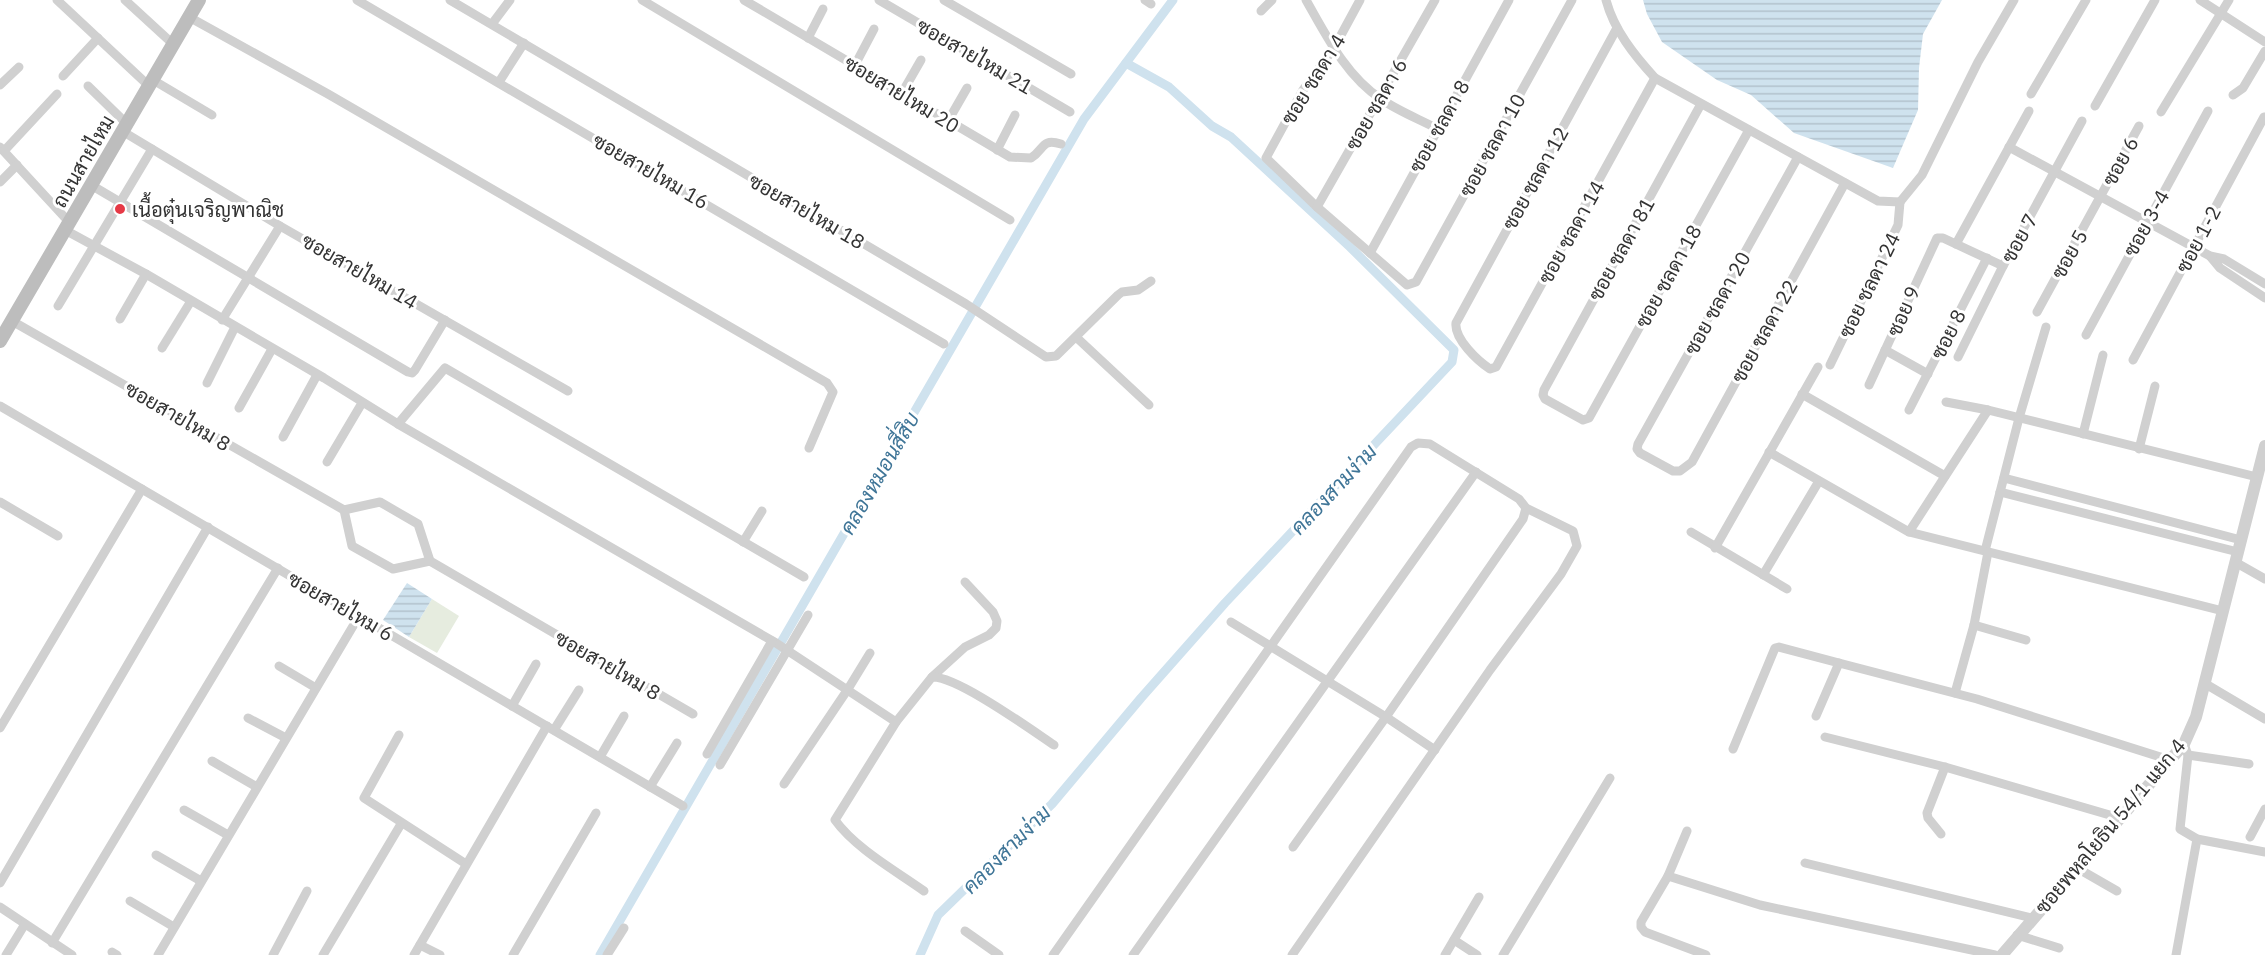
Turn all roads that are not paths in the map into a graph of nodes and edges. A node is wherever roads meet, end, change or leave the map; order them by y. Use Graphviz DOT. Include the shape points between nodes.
graph roads {
  1 [pos="57,0"];
  2 [pos="125,0"];
  3 [pos="199,0"];
  4 [pos="357,0"];
  5 [pos="450,0"];
  6 [pos="510,0"];
  7 [pos="642,0"];
  8 [pos="744,0"];
  9 [pos="765,0"];
  10 [pos="879,0"];
  11 [pos="944,0"];
  12 [pos="1272,0"];
  13 [pos="1306,0"];
  14 [pos="1360,0"];
  15 [pos="1435,0"];
  16 [pos="1509,0"];
  17 [pos="1572,0"];
  18 [pos="1606,0"];
  19 [pos="2014,0"];
  20 [pos="2086,0"];
  21 [pos="2155,0"];
  22 [pos="2200,0"];
  23 [pos="2229,0"];
  24 [pos="823,9"];
  25 [pos="760,10"];
  26 [pos="1261,10"];
  27 [pos="2221,13"];
  28 [pos="189,17"];
  29 [pos="492,24"];
  30 [pos="1617,28"];
  31 [pos="874,29"];
  32 [pos="98,38"];
  33 [pos="808,38"];
  34 [pos="2265,42"];
  35 [pos="524,43"];
  36 [pos="174,44"];
  37 [pos="1334,48"];
  38 [pos="2265,51"];
  39 [pos="921,60"];
  40 [pos="855,66"];
  41 [pos="19,67"];
  42 [pos="1071,74"];
  43 [pos="63,76"];
  44 [pos="1654,78"];
  45 [pos="499,82"];
  46 [pos="151,83"];
  47 [pos="0,85"];
  48 [pos="88,87"];
  49 [pos="967,88"];
  50 [pos="902,93"];
  51 [pos="57,94"];
  52 [pos="2031,94"];
  53 [pos="2233,95"];
  54 [pos="1379,98"];
  55 [pos="1701,104"];
  56 [pos="2095,106"];
  57 [pos="2028,111"];
  58 [pos="2208,111"];
  59 [pos="1070,112"];
  60 [pos="2161,112"];
  61 [pos="212,115"];
  62 [pos="1015,115"];
  63 [pos="2264,117"];
  64 [pos="948,121"];
  65 [pos="2082,121"];
  66 [pos="2139,126"];
  67 [pos="124,127"];
  68 [pos="1438,129"];
  69 [pos="1749,130"];
  70 [pos="1060,144"];
  71 [pos="2009,147"];
  72 [pos="2,149"];
  73 [pos="152,149"];
  74 [pos="997,150"];
  75 [pos="1798,157"];
  76 [pos="17,165"];
  77 [pos="2055,172"];
  78 [pos="0,182"];
  79 [pos="1845,183"];
  80 [pos="91,185"];
  81 [pos="2100,196"];
  82 [pos="1900,202"];
  83 [pos="121,203"];
  84 [pos="1317,207"];
  85 [pos="1010,220"];
  86 [pos="2147,222"];
  87 [pos="67,226"];
  88 [pos="280,226"];
  89 [pos="1956,244"];
  90 [pos="93,246"];
  91 [pos="2193,248"];
  92 [pos="1370,253"];
  93 [pos="2210,256"];
  94 [pos="1987,258"];
  95 [pos="2003,266"];
  96 [pos="146,274"];
  97 [pos="249,278"];
  98 [pos="1152,281"];
  99 [pos="2265,284"];
  100 [pos="2265,298"];
  101 [pos="191,301"];
  102 [pos="58,306"];
  103 [pos="2037,312"];
  104 [pos="120,319"];
  105 [pos="222,320"];
  106 [pos="445,320"];
  107 [pos="12,321"];
  108 [pos="235,327"];
  109 [pos="2046,327"];
  110 [pos="2086,335"];
  111 [pos="1076,337"];
  112 [pos="0,341"];
  113 [pos="944,344"];
  114 [pos="162,348"];
  115 [pos="272,349"];
  116 [pos="1885,350"];
  117 [pos="2103,355"];
  118 [pos="1958,357"];
  119 [pos="1480,360"];
  120 [pos="2133,360"];
  121 [pos="1830,365"];
  122 [pos="1818,367"];
  123 [pos="1928,374"];
  124 [pos="317,375"];
  125 [pos="207,383"];
  126 [pos="1869,385"];
  127 [pos="2155,386"];
  128 [pos="568,391"];
  129 [pos="1802,394"];
  130 [pos="1947,402"];
  131 [pos="362,403"];
  132 [pos="1149,405"];
  133 [pos="0,406"];
  134 [pos="239,408"];
  135 [pos="1909,410"];
  136 [pos="1988,410"];
  137 [pos="2019,418"];
  138 [pos="1586,421"];
  139 [pos="398,424"];
  140 [pos="2083,434"];
  141 [pos="283,437"];
  142 [pos="2265,446"];
  143 [pos="809,448"];
  144 [pos="2139,448"];
  145 [pos="1769,452"];
  146 [pos="327,462"];
  147 [pos="1476,472"];
  148 [pos="1677,472"];
  149 [pos="1945,476"];
  150 [pos="2257,477"];
  151 [pos="2004,478"];
  152 [pos="1819,481"];
  153 [pos="142,489"];
  154 [pos="2000,492"];
  155 [pos="0,502"];
  156 [pos="1526,508"];
  157 [pos="2118,508"];
  158 [pos="344,510"];
  159 [pos="762,511"];
  160 [pos="2115,521"];
  161 [pos="208,527"];
  162 [pos="1691,532"];
  163 [pos="1909,532"];
  164 [pos="2214,533"];
  165 [pos="58,536"];
  166 [pos="742,542"];
  167 [pos="2211,545"];
  168 [pos="1715,548"];
  169 [pos="1986,551"];
  170 [pos="2238,552"];
  171 [pos="430,561"];
  172 [pos="278,568"];
  173 [pos="1763,575"];
  174 [pos="804,577"];
  175 [pos="2265,579"];
  176 [pos="965,582"];
  177 [pos="1787,589"];
  178 [pos="2223,611"];
  179 [pos="808,615"];
  180 [pos="359,616"];
  181 [pos="1231,622"];
  182 [pos="1974,625"];
  183 [pos="2026,640"];
  184 [pos="774,642"];
  185 [pos="1271,646"];
  186 [pos="787,650"];
  187 [pos="870,653"];
  188 [pos="1839,663"];
  189 [pos="536,664"];
  190 [pos="279,666"];
  191 [pos="932,677"];
  192 [pos="1328,681"];
  193 [pos="2204,683"];
  194 [pos="316,688"];
  195 [pos="849,689"];
  196 [pos="579,690"];
  197 [pos="1955,693"];
  198 [pos="512,706"];
  199 [pos="693,714"];
  200 [pos="624,716"];
  201 [pos="1816,716"];
  202 [pos="1386,717"];
  203 [pos="248,718"];
  204 [pos="2265,719"];
  205 [pos="896,722"];
  206 [pos="0,728"];
  207 [pos="551,728"];
  208 [pos="399,735"];
  209 [pos="1825,737"];
  210 [pos="286,738"];
  211 [pos="676,743"];
  212 [pos="1054,745"];
  213 [pos="1733,749"];
  214 [pos="2186,749"];
  215 [pos="1435,750"];
  216 [pos="706,754"];
  217 [pos="600,757"];
  218 [pos="2170,760"];
  219 [pos="212,761"];
  220 [pos="2249,764"];
  221 [pos="720,765"];
  222 [pos="1945,767"];
  223 [pos="1610,778"];
  224 [pos="784,784"];
  225 [pos="257,787"];
  226 [pos="650,787"];
  227 [pos="683,806"];
  228 [pos="184,810"];
  229 [pos="2265,810"];
  230 [pos="596,813"];
  231 [pos="2120,818"];
  232 [pos="401,824"];
  233 [pos="1687,831"];
  234 [pos="1941,834"];
  235 [pos="228,835"];
  236 [pos="2250,837"];
  237 [pos="2197,839"];
  238 [pos="1293,847"];
  239 [pos="2265,852"];
  240 [pos="156,855"];
  241 [pos="1805,863"];
  242 [pos="466,864"];
  243 [pos="2077,868"];
  244 [pos="1668,876"];
  245 [pos="201,881"];
  246 [pos="0,883"];
  247 [pos="307,891"];
  248 [pos="924,891"];
  249 [pos="2117,891"];
  250 [pos="1479,897"];
  251 [pos="130,901"];
  252 [pos="0,907"];
  253 [pos="2032,918"];
  254 [pos="25,924"];
  255 [pos="174,927"];
  256 [pos="624,928"];
  257 [pos="965,931"];
  258 [pos="2017,935"];
  259 [pos="1454,940"];
  260 [pos="52,943"];
  261 [pos="420,945"];
  262 [pos="2059,948"];
  263 [pos="61,952"];
  264 [pos="6,955"];
  265 [pos="72,955"];
  266 [pos="158,955"];
  267 [pos="273,955"];
  268 [pos="323,955"];
  269 [pos="414,955"];
  270 [pos="440,955"];
  271 [pos="513,955"];
  272 [pos="607,955"];
  273 [pos="999,955"];
  274 [pos="1053,955"];
  275 [pos="1133,955"];
  276 [pos="1292,955"];
  277 [pos="1445,955"];
  278 [pos="1477,955"];
  279 [pos="1503,955"];
  280 [pos="1706,955"];
  281 [pos="1995,955"];
  282 [pos="2002,955"];
  283 [pos="2176,955"];
  1 -- 32 [label="street"];
  2 -- 36 [label="street"];
  3 -- 28 [label="main road, ถนนสายไหม"];
  4 -- 45 [label="street, ซอยสายไหม 16"];
  5 -- 29 [label="street, ซอยสายไหม 18"];
  6 -- 29 [label="street"];
  7 -- 85 [label="street"];
  8 -- 25 [label="street, ซอยสายไหม 20"];
  9 -- 25 [label="street"];
  10 -- 59 [label="street, ซอยสายไหม 21"];
  11 -- 42 [label="street"];
  12 -- 26 [label="street"];
  13 -- 37 [label="street"];
  14 -- 37 [label="street, ซอย ชลดา 4"];
  15 -- 54 [label="street, ซอย ชลดา 6"];
  16 -- 68 [label="street, ซอย ชลดา 8"];
  17 -- 92 [label="street, ซอย ชลดา 10" via="1416,282 1407,285"];
  18 -- 30 [label="street"];
  19 -- 82 [label="street" via="1978,62 1922,175"];
  20 -- 52 [label="street"];
  21 -- 56 [label="street"];
  22 -- 27 [label="street"];
  23 -- 27 [label="street"];
  24 -- 33 [label="street"];
  25 -- 33 [label="street, ซอยสายไหม 20"];
  27 -- 34 [label="street"];
  27 -- 60 [label="street"];
  28 -- 36 [label="main road, ถนนสายไหม"];
  28 -- 143 [label="street" via="827,383 832,392"];
  29 -- 35 [label="street, ซอยสายไหม 18"];
  30 -- 44 [label="street"];
  30 -- 119 [label="street, ซอย ชลดา 12" via="1456,323 1457,335"];
  31 -- 40 [label="street"];
  32 -- 43 [label="street"];
  32 -- 46 [label="street"];
  33 -- 40 [label="street, ซอยสายไหม 20"];
  35 -- 45 [label="street"];
  35 -- 111 [label="street, ซอยสายไหม 18" via="966,304 1049,358"];
  36 -- 46 [label="main road, ถนนสายไหม"];
  37 -- 54 [label="street"];
  37 -- 84 [label="street, ซอย ชลดา 4" via="1303,90 1266,158"];
  38 -- 53 [label="street" via="2243,88"];
  39 -- 50 [label="street"];
  40 -- 50 [label="street, ซอยสายไหม 20"];
  41 -- 47 [label="street"];
  44 -- 55 [label="street"];
  44 -- 119 [label="street, ซอย ชลดา 14" via="1496,368 1490,369"];
  45 -- 113 [label="street, ซอยสายไหม 16"];
  46 -- 61 [label="street"];
  46 -- 67 [label="main road, ถนนสายไหม"];
  48 -- 67 [label="street, ซอยสายไหม 14"];
  49 -- 64 [label="street"];
  50 -- 64 [label="street, ซอยสายไหม 20"];
  51 -- 72 [label="street"];
  54 -- 68 [label="street"];
  54 -- 84 [label="street, ซอย ชลดา 6"];
  55 -- 69 [label="street"];
  55 -- 138 [label="street, ซอย ชลดา 81" via="1543,395"];
  57 -- 71 [label="street"];
  58 -- 86 [label="street, ซอย 3-4"];
  62 -- 74 [label="street"];
  63 -- 91 [label="street, ซอย 1-2"];
  64 -- 74 [label="street, ซอยสายไหม 20"];
  65 -- 77 [label="street, ซอย 7"];
  66 -- 81 [label="street, ซอย 6"];
  67 -- 73 [label="street, ซอยสายไหม 14"];
  67 -- 80 [label="main road, ถนนสายไหม"];
  68 -- 92 [label="street, ซอย ชลดา 8"];
  69 -- 75 [label="street"];
  69 -- 138 [label="street, ซอย ชลดา 18"];
  70 -- 74 [label="street, ซอยสายไหม 20" via="1047,142 1027,158 1010,157"];
  71 -- 77 [label="street"];
  71 -- 89 [label="street"];
  72 -- 76 [label="street"];
  73 -- 83 [label="street"];
  73 -- 88 [label="street, ซอยสายไหม 14"];
  75 -- 79 [label="street"];
  75 -- 148 [label="street, ซอย ชลดา 20" via="1637,449"];
  76 -- 78 [label="street"];
  76 -- 87 [label="street"];
  77 -- 81 [label="street"];
  77 -- 95 [label="street, ซอย 7"];
  79 -- 82 [label="street" via="1878,201"];
  79 -- 148 [label="street, ซอย ชลดา 22" via="1692,462"];
  80 -- 83 [label="street"];
  80 -- 87 [label="main road, ถนนสายไหม"];
  81 -- 86 [label="street"];
  81 -- 103 [label="street, ซอย 5"];
  82 -- 121 [label="street, ซอย ชลดา 24" via="1898,225"];
  83 -- 90 [label="street"];
  83 -- 97 [label="street"];
  84 -- 92 [label="street"];
  86 -- 91 [label="street"];
  86 -- 110 [label="street, ซอย 3-4"];
  87 -- 90 [label="street"];
  87 -- 107 [label="main road, ถนนสายไหม"];
  88 -- 97 [label="street"];
  88 -- 106 [label="street, ซอยสายไหม 14"];
  89 -- 94 [label="street"];
  89 -- 116 [label="street, ซอย 9" via="1937,238"];
  90 -- 96 [label="street"];
  90 -- 102 [label="street"];
  91 -- 93 [label="street"];
  91 -- 120 [label="street, ซอย 1-2"];
  93 -- 99 [label="street"];
  93 -- 100 [label="street" via="2220,268"];
  94 -- 95 [label="street"];
  94 -- 123 [label="street, ซอย 8"];
  95 -- 118 [label="street, ซอย 7"];
  96 -- 101 [label="street"];
  96 -- 104 [label="street"];
  97 -- 105 [label="street"];
  97 -- 106 [label="street" via="412,373"];
  98 -- 111 [label="street, ซอยสายไหม 18" via="1138,290 1122,292"];
  101 -- 105 [label="street"];
  101 -- 114 [label="street"];
  105 -- 108 [label="street"];
  106 -- 128 [label="street, ซอยสายไหม 14"];
  107 -- 112 [label="main road, ถนนสายไหม"];
  107 -- 158 [label="street, ซอยสายไหม 8"];
  108 -- 115 [label="street"];
  108 -- 125 [label="street"];
  109 -- 137 [label="street"];
  111 -- 132 [label="street"];
  115 -- 124 [label="street"];
  115 -- 134 [label="street"];
  116 -- 123 [label="street"];
  116 -- 126 [label="street, ซอย 9"];
  117 -- 140 [label="street"];
  122 -- 129 [label="street"];
  123 -- 135 [label="street, ซอย 8"];
  124 -- 131 [label="street"];
  124 -- 141 [label="street"];
  127 -- 144 [label="street"];
  129 -- 145 [label="street"];
  129 -- 149 [label="street"];
  130 -- 136 [label="street"];
  131 -- 139 [label="street"];
  131 -- 146 [label="street"];
  133 -- 153 [label="street, ซอยสายไหม 6"];
  136 -- 137 [label="street"];
  136 -- 149 [label="street"];
  137 -- 140 [label="street"];
  137 -- 151 [label="street"];
  139 -- 166 [label="street" via="445,368"];
  139 -- 184 [label="street"];
  140 -- 144 [label="street"];
  142 -- 150 [label="street, ซอยพหลโยธิน 54/1 แยก 4"];
  144 -- 150 [label="street"];
  145 -- 152 [label="street"];
  145 -- 168 [label="street"];
  147 -- 156 [label="street"];
  147 -- 185 [label="street" via="1430,444 1411,447"];
  147 -- 192 [label="street"];
  149 -- 163 [label="street"];
  150 -- 170 [label="street, ซอยพหลโยธิน 54/1 แยก 4"];
  151 -- 154 [label="street"];
  151 -- 157 [label="street"];
  152 -- 163 [label="street"];
  152 -- 173 [label="street"];
  153 -- 161 [label="street, ซอยสายไหม 6"];
  153 -- 206 [label="street"];
  154 -- 160 [label="street"];
  154 -- 169 [label="street"];
  155 -- 165 [label="street"];
  156 -- 202 [label="street" via="1523,519"];
  156 -- 215 [label="street" via="1573,531 1577,546"];
  157 -- 160 [label="street"];
  157 -- 164 [label="street"];
  158 -- 171 [label="street" via="380,502 418,524"];
  158 -- 171 [label="street" via="352,546 393,569"];
  159 -- 166 [label="street"];
  160 -- 167 [label="street"];
  161 -- 172 [label="street, ซอยสายไหม 6"];
  161 -- 246 [label="street"];
  162 -- 168 [label="street"];
  163 -- 169 [label="street"];
  164 -- 167 [label="street"];
  164 -- 170 [label="street"];
  166 -- 174 [label="street"];
  167 -- 170 [label="street"];
  168 -- 173 [label="street"];
  169 -- 178 [label="street"];
  169 -- 182 [label="street"];
  170 -- 175 [label="street"];
  170 -- 178 [label="street, ซอยพหลโยธิน 54/1 แยก 4"];
  171 -- 199 [label="street, ซอยสายไหม 8"];
  172 -- 180 [label="street, ซอยสายไหม 6"];
  172 -- 260 [label="street"];
  173 -- 177 [label="street"];
  176 -- 191 [label="street" via="993,612 998,621 996,628 965,647"];
  178 -- 193 [label="street, ซอยพหลโยธิน 54/1 แยก 4"];
  179 -- 186 [label="street"];
  180 -- 194 [label="street"];
  180 -- 198 [label="street, ซอยสายไหม 6"];
  181 -- 185 [label="street"];
  182 -- 183 [label="street"];
  182 -- 197 [label="street"];
  184 -- 186 [label="street"];
  184 -- 216 [label="street"];
  185 -- 192 [label="street"];
  185 -- 274 [label="street"];
  186 -- 195 [label="street"];
  186 -- 221 [label="street"];
  187 -- 195 [label="street"];
  188 -- 197 [label="street"];
  188 -- 201 [label="street"];
  188 -- 213 [label="street" via="1774,648"];
  189 -- 198 [label="street"];
  190 -- 194 [label="street"];
  191 -- 205 [label="street"];
  191 -- 212 [label="street" via="940,677 984,699"];
  192 -- 202 [label="street"];
  192 -- 275 [label="street"];
  193 -- 204 [label="street"];
  193 -- 214 [label="street, ซอยพหลโยธิน 54/1 แยก 4"];
  194 -- 210 [label="street"];
  195 -- 205 [label="street"];
  195 -- 224 [label="street"];
  196 -- 207 [label="street"];
  197 -- 218 [label="street"];
  198 -- 207 [label="street, ซอยสายไหม 6"];
  200 -- 217 [label="street"];
  202 -- 215 [label="street"];
  202 -- 238 [label="street"];
  203 -- 210 [label="street"];
  205 -- 248 [label="street" via="835,820 862,846"];
  207 -- 217 [label="street, ซอยสายไหม 6"];
  207 -- 242 [label="street"];
  208 -- 232 [label="street" via="364,798"];
  209 -- 222 [label="street"];
  210 -- 225 [label="street"];
  211 -- 226 [label="street"];
  214 -- 218 [label="street, ซอยพหลโยธิน 54/1 แยก 4"];
  214 -- 220 [label="street"];
  214 -- 237 [label="street" via="2179,827"];
  215 -- 276 [label="street"];
  217 -- 226 [label="street, ซอยสายไหม 6"];
  218 -- 231 [label="street, ซอยพหลโยธิน 54/1 แยก 4"];
  219 -- 225 [label="street"];
  222 -- 231 [label="street"];
  222 -- 234 [label="street" via="1927,813"];
  223 -- 279 [label="street"];
  225 -- 235 [label="street"];
  226 -- 227 [label="street, ซอยสายไหม 6"];
  228 -- 235 [label="street"];
  229 -- 236 [label="street"];
  230 -- 271 [label="street"];
  231 -- 243 [label="street, ซอยพหลโยธิน 54/1 แยก 4"];
  232 -- 242 [label="street"];
  232 -- 268 [label="street"];
  233 -- 244 [label="street"];
  235 -- 245 [label="street"];
  237 -- 239 [label="street"];
  237 -- 283 [label="street"];
  240 -- 245 [label="street"];
  241 -- 253 [label="street"];
  242 -- 261 [label="street"];
  243 -- 249 [label="street"];
  243 -- 253 [label="street, ซอยพหลโยธิน 54/1 แยก 4"];
  244 -- 280 [label="street" via="1641,927 1645,932"];
  244 -- 281 [label="street" via="1760,905"];
  245 -- 255 [label="street"];
  247 -- 267 [label="street"];
  250 -- 259 [label="street"];
  251 -- 255 [label="street"];
  252 -- 254 [label="street"];
  253 -- 258 [label="street, ซอยพหลโยธิน 54/1 แยก 4"];
  254 -- 260 [label="street"];
  254 -- 264 [label="street"];
  255 -- 266 [label="street"];
  256 -- 272 [label="street"];
  257 -- 273 [label="street"];
  258 -- 262 [label="street"];
  258 -- 282 [label="street, ซอยพหลโยธิน 54/1 แยก 4"];
  259 -- 277 [label="street"];
  259 -- 278 [label="street"];
  260 -- 263 [label="street"];
  261 -- 269 [label="street"];
  261 -- 270 [label="street"];
  263 -- 265 [label="street"];
}
